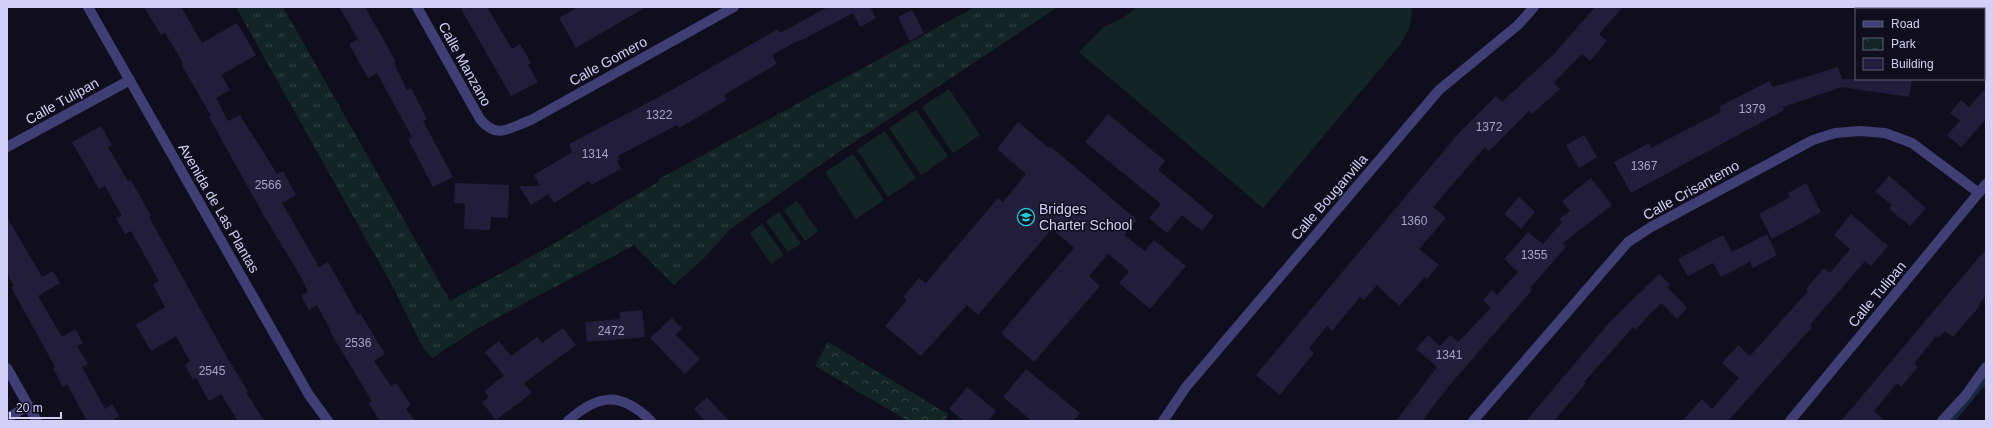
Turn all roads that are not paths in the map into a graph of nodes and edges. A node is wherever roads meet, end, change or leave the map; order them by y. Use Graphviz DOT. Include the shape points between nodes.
graph roads {
  1 [pos="88,7"];
  2 [pos="417,7"];
  3 [pos="734,7"];
  4 [pos="1534,7"];
  5 [pos="130,80"];
  6 [pos="494,131"];
  7 [pos="7,147"];
  8 [pos="1986,184"];
  9 [pos="1978,193"];
  10 [pos="1986,367"];
  11 [pos="7,368"];
  12 [pos="28,406"];
  13 [pos="7,418"];
  14 [pos="37,421"];
  15 [pos="328,421"];
  16 [pos="568,421"];
  17 [pos="651,421"];
  18 [pos="1163,421"];
  19 [pos="1473,421"];
  20 [pos="1790,421"];
  21 [pos="1942,421"];
  1 -- 5 [label="street, Avenida de Las Plantas"];
  2 -- 6 [label="street, Calle Manzano" via="480,119 486,127"];
  3 -- 6 [label="street, Calle Gomero" via="531,120 501,132"];
  4 -- 18 [label="street, Calle Bouganvilla" via="1518,25 1439,90 1186,387"];
  5 -- 7 [label="street, Calle Tulipan"];
  5 -- 15 [label="street, Avenida de Las Plantas" via="310,395"];
  8 -- 9 [label="street, Calle Tulipan"];
  9 -- 19 [label="street, Calle Crisantemo" via="1912,143 1885,133 1835,133 1813,140 1628,242"];
  9 -- 20 [label="street, Calle Tulipan"];
  10 -- 21 [label="street" via="1966,395"];
  11 -- 12 [label="street"];
  12 -- 13 [label="street"];
  12 -- 14 [label="street"];
  16 -- 17 [label="street" via="589,405 614,400 626,402 637,408"];
}
